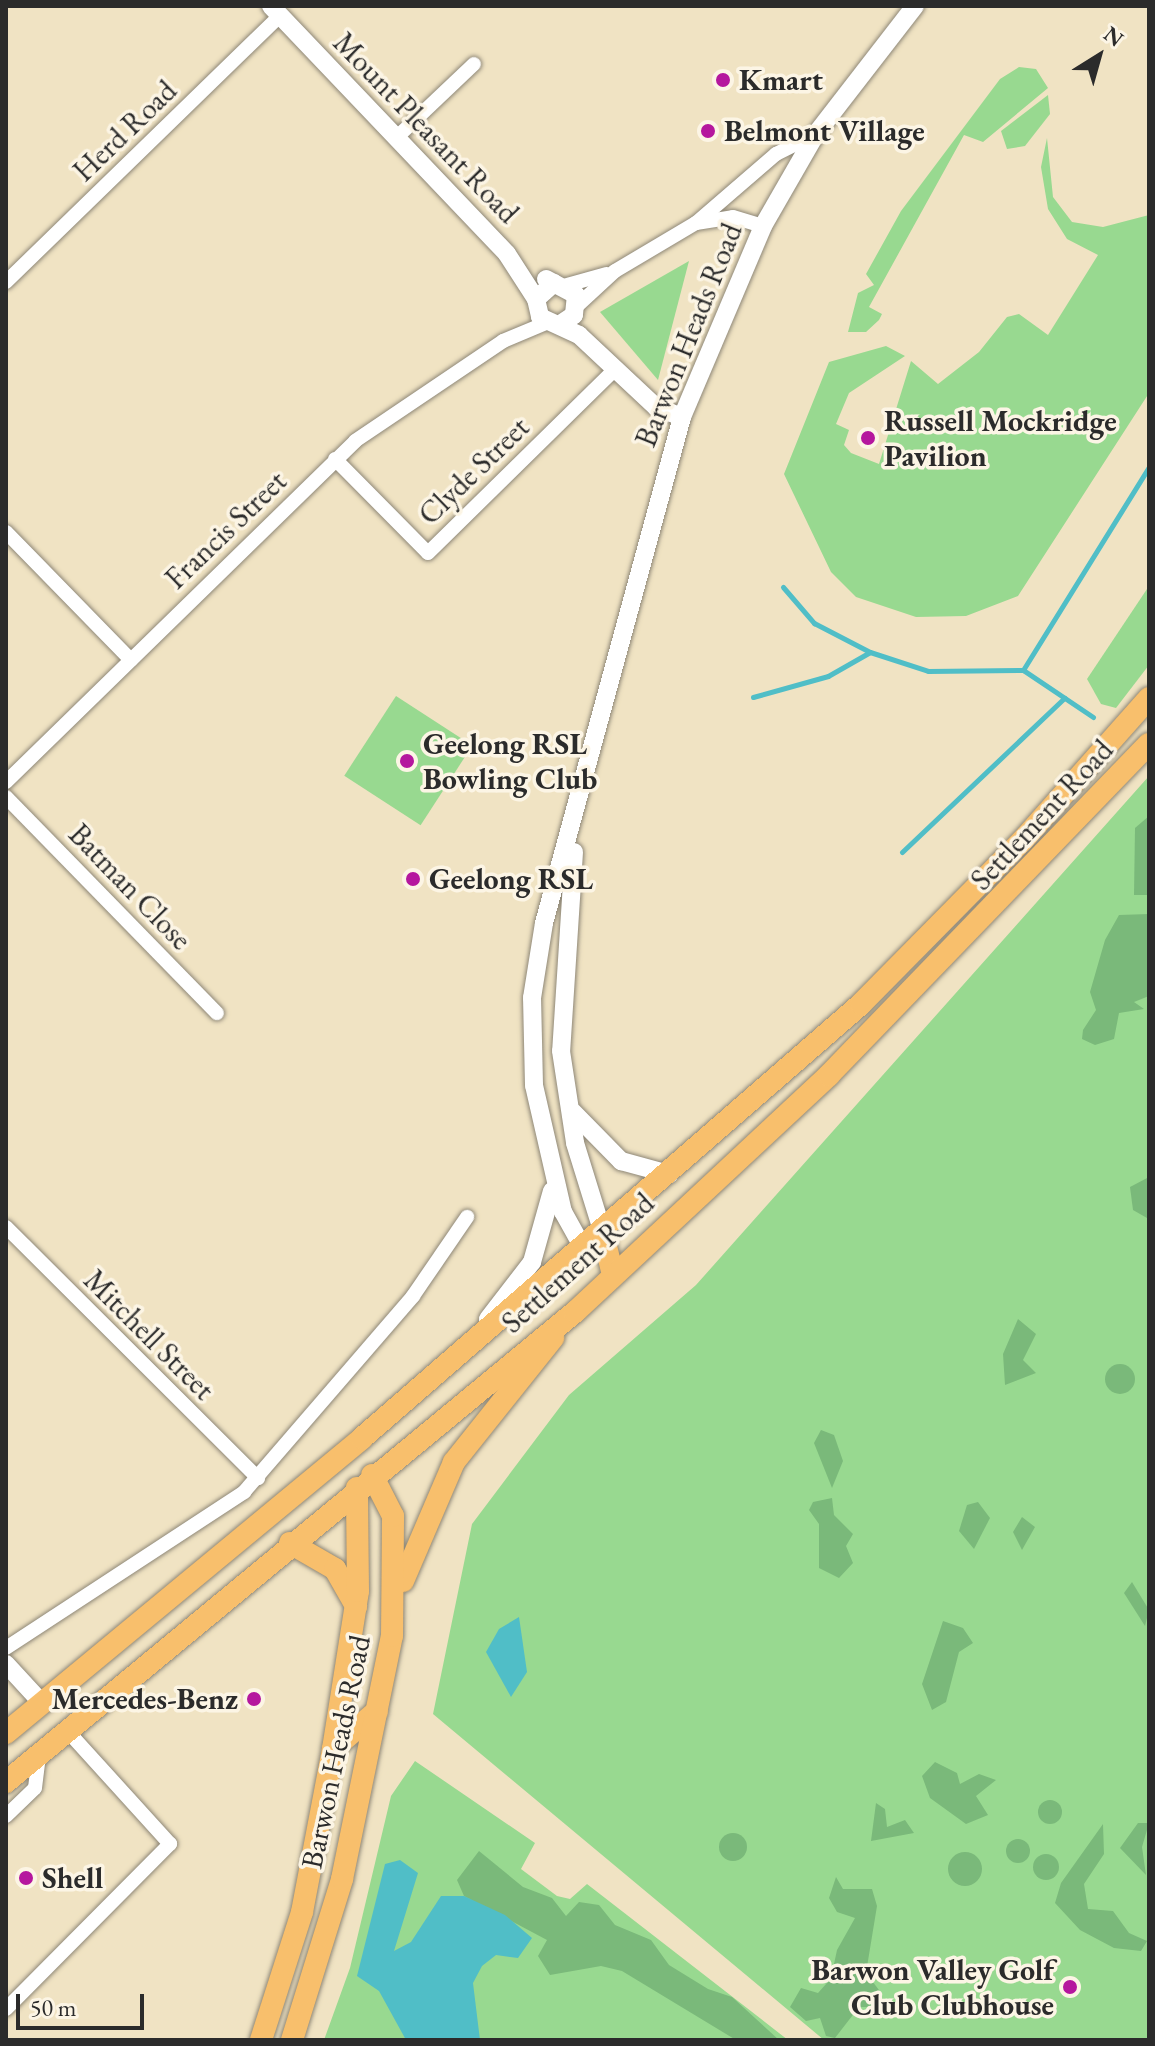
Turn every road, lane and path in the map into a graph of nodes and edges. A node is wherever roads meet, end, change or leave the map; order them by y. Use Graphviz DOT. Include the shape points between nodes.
graph roads {
  1 [pos="915,6"];
  2 [pos="276,11"];
  3 [pos="474,64"];
  4 [pos="816,134"];
  5 [pos="397,137"];
  6 [pos="696,223"];
  7 [pos="763,226"];
  8 [pos="507,254"];
  9 [pos="615,271"];
  10 [pos="6,282"];
  11 [pos="560,284"];
  12 [pos="535,302"];
  13 [pos="577,307"];
  14 [pos="552,324"];
  15 [pos="503,341"];
  16 [pos="599,350"];
  17 [pos="616,368"];
  18 [pos="682,417"];
  19 [pos="335,459"];
  20 [pos="6,532"];
  21 [pos="131,660"];
  22 [pos="1149,698"];
  23 [pos="1149,744"];
  24 [pos="6,782"];
  25 [pos="6,797"];
  26 [pos="578,818"];
  27 [pos="532,998"];
  28 [pos="560,1003"];
  29 [pos="217,1013"];
  30 [pos="567,1103"];
  31 [pos="669,1174"];
  32 [pos="554,1180"];
  33 [pos="467,1217"];
  34 [pos="6,1227"];
  35 [pos="602,1230"];
  36 [pos="582,1246"];
  37 [pos="612,1275"];
  38 [pos="575,1312"];
  39 [pos="469,1343"];
  40 [pos="350,1447"];
  41 [pos="258,1478"];
  42 [pos="365,1482"];
  43 [pos="290,1543"];
  44 [pos="357,1607"];
  45 [pos="392,1636"];
  46 [pos="6,1648"];
  47 [pos="6,1664"];
  48 [pos="41,1702"];
  49 [pos="377,1711"];
  50 [pos="65,1728"];
  51 [pos="6,1733"];
  52 [pos="333,1749"];
  53 [pos="39,1751"];
  54 [pos="6,1782"];
  55 [pos="6,1816"];
  56 [pos="6,2009"];
  57 [pos="261,2040"];
  58 [pos="292,2040"];
  1 -- 4 [label="street, Barwon Heads Road"];
  2 -- 5 [label="street, Mount Pleasant Road"];
  2 -- 10 [label="street, Herd Road"];
  3 -- 5 [label="street"];
  4 -- 6 [label="street" via="776,154"];
  4 -- 7 [label="street, Barwon Heads Road"];
  5 -- 8 [label="street, Mount Pleasant Road"];
  6 -- 7 [label="street" via="733,217"];
  6 -- 9 [label="street"];
  7 -- 18 [label="street, Barwon Heads Road"];
  8 -- 11 [label="street, Mount Pleasant Road"];
  8 -- 12 [label="street, Mount Pleasant Road"];
  9 -- 11 [label="street"];
  9 -- 13 [label="street"];
  11 -- 12 [label="street"];
  11 -- 13 [label="street, Mount Pleasant Road"];
  12 -- 14 [label="street, Mount Pleasant Road"];
  12 -- 15 [label="street, Francis Street"];
  13 -- 14 [label="street"];
  13 -- 16 [label="street, Mount Pleasant Road"];
  14 -- 15 [label="street, Francis Street"];
  14 -- 16 [label="street, Mount Pleasant Road"];
  15 -- 19 [label="street, Francis Street"];
  16 -- 17 [label="street, Mount Pleasant Road"];
  17 -- 18 [label="street, Mount Pleasant Road" via="656,407"];
  17 -- 19 [label="street, Clyde Street" via="428,553"];
  18 -- 26 [label="street, Barwon Heads Road"];
  19 -- 21 [label="street, Francis Street"];
  20 -- 21 [label="street"];
  21 -- 24 [label="street, Francis Street"];
  22 -- 31 [label="main road, Settlement Road" via="904,962"];
  23 -- 37 [label="main road, Settlement Road" via="850,1055"];
  25 -- 29 [label="street, Batman Close"];
  26 -- 27 [label="street, Barwon Heads Road" via="544,923"];
  26 -- 28 [label="street, Barwon Heads Road"];
  27 -- 28 [label="street"];
  27 -- 32 [label="street, Barwon Heads Road" via="534,1085"];
  28 -- 30 [label="street, Barwon Heads Road"];
  30 -- 31 [label="street" via="621,1161"];
  30 -- 35 [label="street, Barwon Heads Road"];
  31 -- 35 [label="main road, Settlement Road"];
  32 -- 36 [label="street, Barwon Heads Road"];
  32 -- 39 [label="street" via="532,1262"];
  33 -- 41 [label="street" via="413,1296"];
  34 -- 41 [label="street, Mitchell Street"];
  35 -- 36 [label="main road, Settlement Road"];
  35 -- 37 [label="main road"];
  36 -- 37 [label="main road"];
  36 -- 39 [label="main road, Settlement Road"];
  37 -- 38 [label="main road, Settlement Road"];
  38 -- 42 [label="main road, Settlement Road"];
  38 -- 45 [label="main road" via="447,1474 413,1547"];
  39 -- 40 [label="main road, Settlement Road"];
  40 -- 42 [label="main road"];
  40 -- 48 [label="main road, Settlement Road"];
  41 -- 46 [label="street" via="210,1519"];
  42 -- 43 [label="main road, Settlement Road"];
  42 -- 44 [label="main road, Barwon Heads Road"];
  42 -- 45 [label="main road, Barwon Heads Road" via="393,1516"];
  43 -- 44 [label="main road" via="335,1569"];
  43 -- 50 [label="main road, Settlement Road"];
  44 -- 52 [label="main road, Barwon Heads Road"];
  45 -- 49 [label="main road, Barwon Heads Road"];
  47 -- 48 [label="street"];
  48 -- 50 [label="main road"];
  48 -- 51 [label="main road, Settlement Road"];
  49 -- 52 [label="main road"];
  49 -- 58 [label="main road, Barwon Heads Road" via="342,1879"];
  50 -- 53 [label="main road, Settlement Road"];
  50 -- 56 [label="street" via="170,1844"];
  52 -- 57 [label="main road, Barwon Heads Road" via="302,1912"];
  53 -- 54 [label="main road, Settlement Road"];
  53 -- 55 [label="street" via="35,1788"];
}
